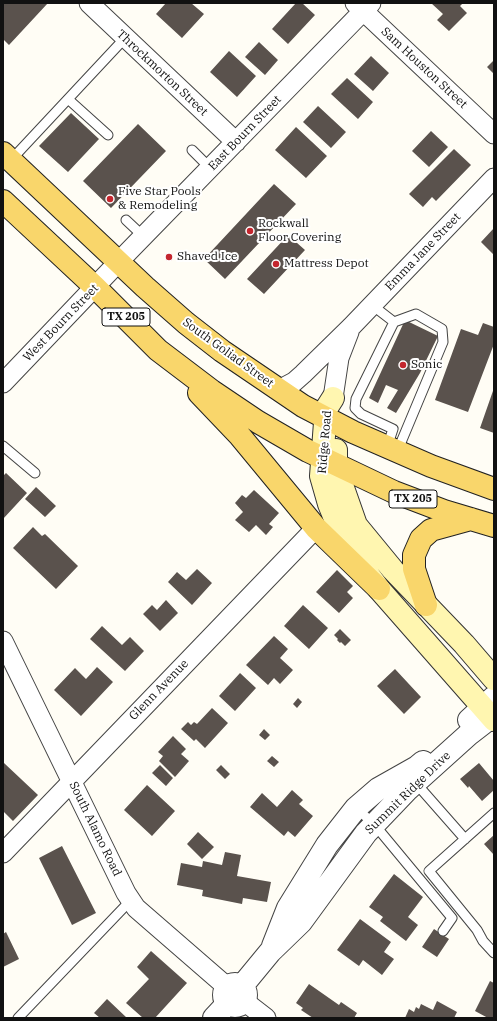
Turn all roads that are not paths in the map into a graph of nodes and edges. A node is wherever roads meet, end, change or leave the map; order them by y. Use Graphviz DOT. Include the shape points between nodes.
graph roads {
  1 [pos="89,3"];
  2 [pos="363,6"];
  3 [pos="125,38"];
  4 [pos="68,99"];
  5 [pos="494,134"];
  6 [pos="108,135"];
  7 [pos="236,142"];
  8 [pos="192,150"];
  9 [pos="7,157"];
  10 [pos="210,168"];
  11 [pos="494,178"];
  12 [pos="3,201"];
  13 [pos="126,220"];
  14 [pos="143,236"];
  15 [pos="118,262"];
  16 [pos="95,287"];
  17 [pos="372,305"];
  18 [pos="394,322"];
  19 [pos="351,327"];
  20 [pos="158,350"];
  21 [pos="3,383"];
  22 [pos="279,390"];
  23 [pos="332,413"];
  24 [pos="3,446"];
  25 [pos="392,450"];
  26 [pos="329,461"];
  27 [pos="35,473"];
  28 [pos="494,489"];
  29 [pos="471,519"];
  30 [pos="494,526"];
  31 [pos="316,528"];
  32 [pos="379,589"];
  33 [pos="426,605"];
  34 [pos="3,641"];
  35 [pos="494,679"];
  36 [pos="491,711"];
  37 [pos="411,778"];
  38 [pos="72,781"];
  39 [pos="356,808"];
  40 [pos="494,812"];
  41 [pos="374,824"];
  42 [pos="465,839"];
  43 [pos="3,853"];
  44 [pos="131,900"];
  45 [pos="443,931"];
  46 [pos="270,952"];
  47 [pos="494,953"];
  48 [pos="231,999"];
  49 [pos="18,1018"];
  50 [pos="266,1018"];
  1 -- 3 [label="street, Throckmorton Street"];
  2 -- 5 [label="street, Sam Houston Street"];
  2 -- 7 [label="street, East Bourn Street"];
  3 -- 4 [label="lane"];
  3 -- 7 [label="street, Throckmorton Street"];
  4 -- 6 [label="lane"];
  4 -- 9 [label="lane"];
  7 -- 10 [label="street, East Bourn Street"];
  8 -- 10 [label="lane"];
  9 -- 15 [label="main road, South Goliad Street / TX 205"];
  10 -- 14 [label="street, East Bourn Street"];
  11 -- 17 [label="street, Emma Jane Street"];
  12 -- 16 [label="main road, TX 205"];
  13 -- 14 [label="lane"];
  14 -- 15 [label="street, East Bourn Street"];
  15 -- 16 [label="street, West Bourn Street"];
  15 -- 22 [label="main road, South Goliad Street / TX 205" via="206,339"];
  16 -- 20 [label="main road, TX 205"];
  16 -- 21 [label="street, West Bourn Street"];
  17 -- 18 [label="lane"];
  17 -- 19 [label="street, Emma Jane Street"];
  18 -- 25 [label="lane" via="356,399 355,408 361,414 393,429"];
  18 -- 25 [label="lane" via="416,314 442,329 443,342"];
  19 -- 22 [label="street, Emma Jane Street" via="294,382"];
  19 -- 23 [label="street, Emma Jane Street" via="339,358"];
  20 -- 26 [label="main road, TX 205" via="258,422"];
  20 -- 31 [label="main road" via="240,436"];
  22 -- 23 [label="main road, South Goliad Street / TX 205" via="303,406"];
  23 -- 25 [label="main road, South Goliad Street / TX 205"];
  23 -- 26 [label="main road, Ridge Road"];
  24 -- 27 [label="lane"];
  25 -- 28 [label="main road, South Goliad Street / TX 205"];
  26 -- 29 [label="main road, TX 205" via="394,492"];
  26 -- 32 [label="main road, Ridge Road" via="321,476 329,504 345,543"];
  26 -- 33 [label="main road, Ridge Road" via="356,525"];
  29 -- 30 [label="main road, TX 205"];
  29 -- 33 [label="main road" via="431,530 421,539 414,555 414,569"];
  31 -- 32 [label="main road"];
  31 -- 38 [label="street, Glenn Avenue"];
  32 -- 36 [label="main road, Ridge Road"];
  33 -- 35 [label="main road, Ridge Road"];
  34 -- 38 [label="street, South Alamo Road"];
  36 -- 37 [label="street, Summit Ridge Drive" via="417,767"];
  37 -- 39 [label="street, Summit Ridge Drive" via="378,789"];
  37 -- 41 [label="street, Summit Ridge Drive"];
  37 -- 42 [label="lane"];
  38 -- 43 [label="street, Glenn Avenue"];
  38 -- 44 [label="street, South Alamo Road"];
  39 -- 41 [label="lane"];
  39 -- 46 [label="street, Summit Ridge Drive" via="327,844 288,908"];
  40 -- 42 [label="lane"];
  41 -- 45 [label="lane" via="452,918"];
  41 -- 46 [label="street, Summit Ridge Drive" via="301,922"];
  42 -- 47 [label="lane" via="428,871"];
  44 -- 48 [label="street, South Alamo Road" via="136,908"];
  44 -- 49 [label="lane"];
  46 -- 48 [label="street, Summit Ridge Drive"];
  48 -- 50 [label="street, South Alamo Road"];
}
